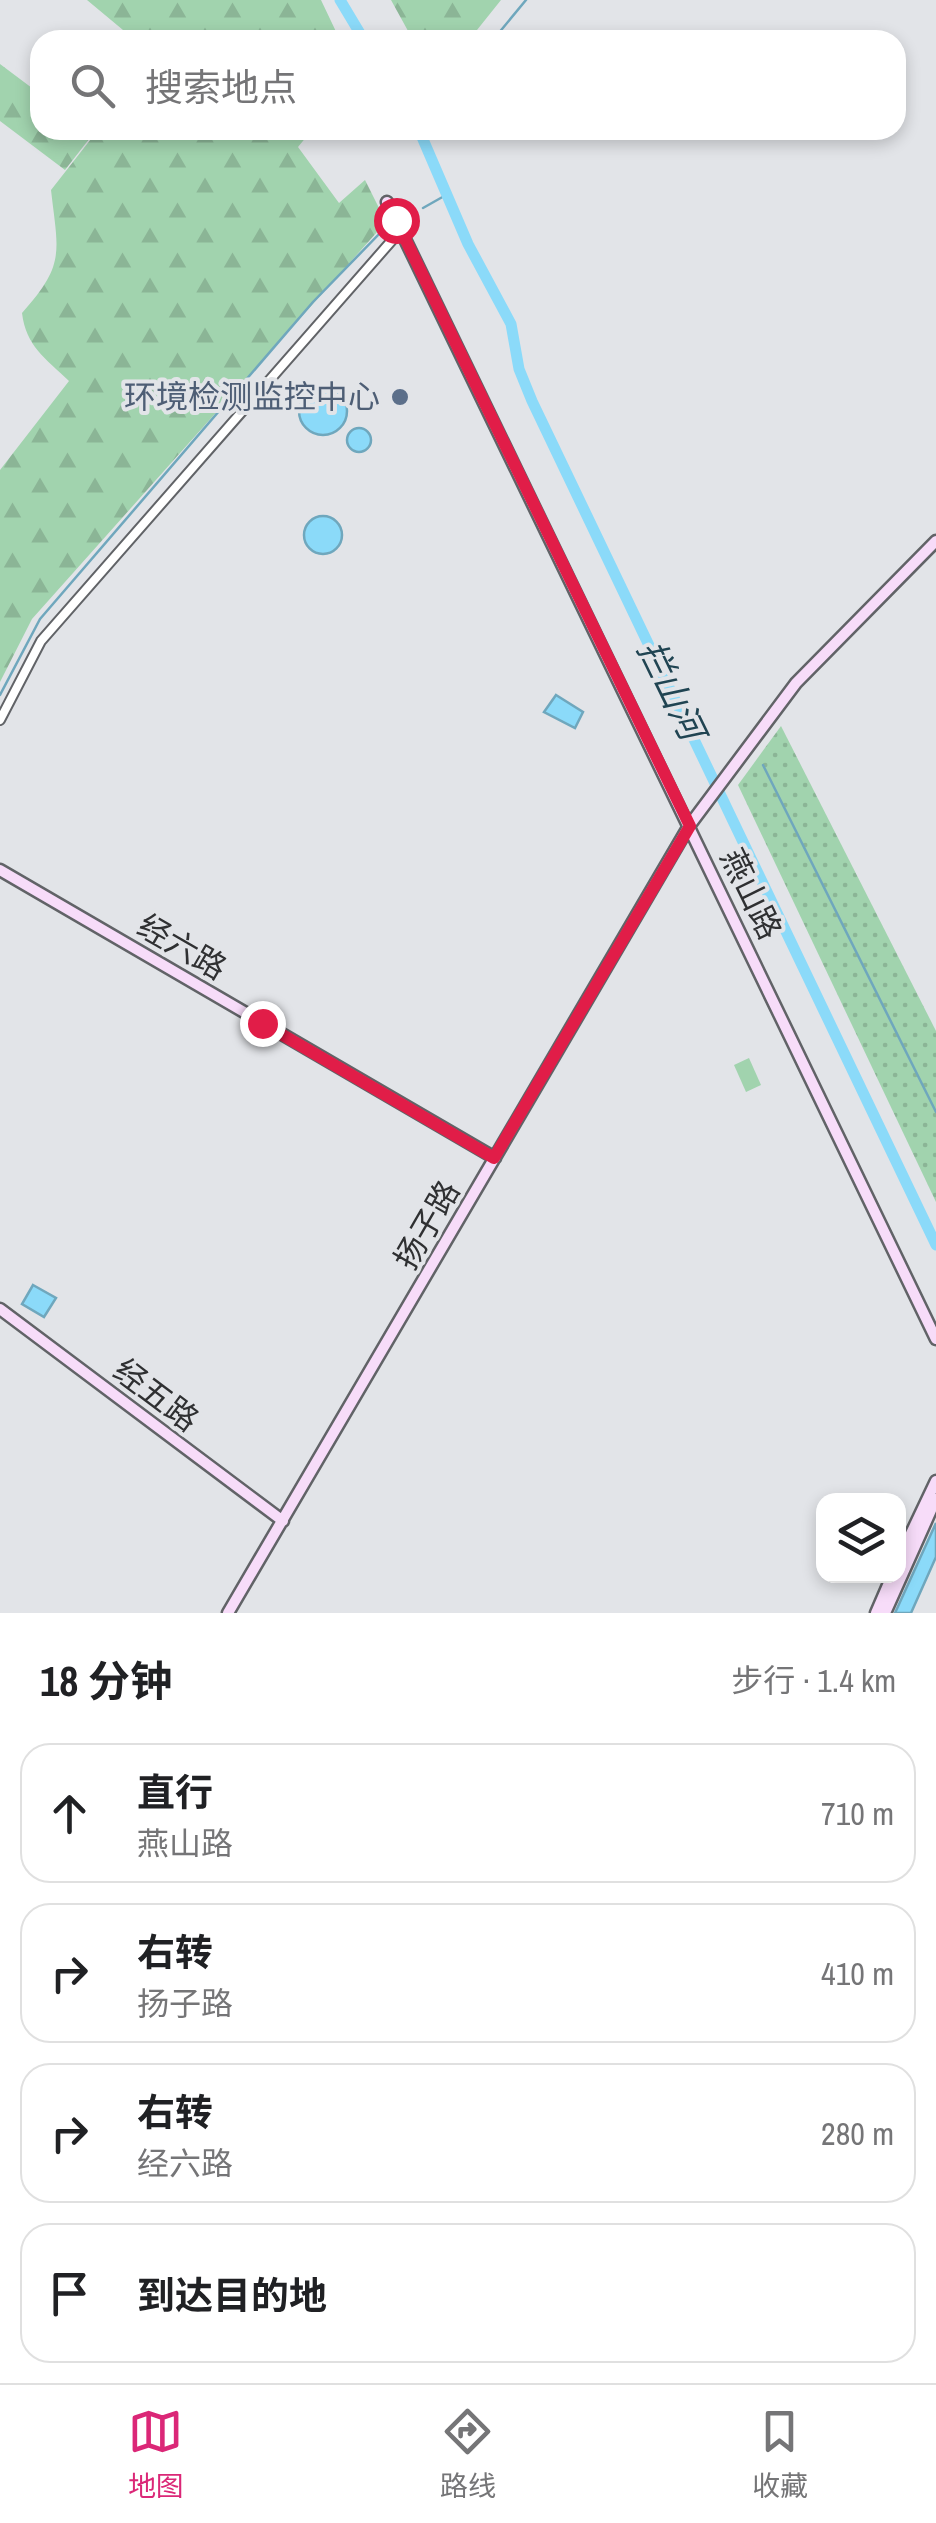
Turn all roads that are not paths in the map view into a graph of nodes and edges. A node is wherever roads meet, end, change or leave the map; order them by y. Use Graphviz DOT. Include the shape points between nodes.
graph roads {
  1 [pos="388,202"];
  2 [pos="398,225"];
  3 [pos="936,541"];
  4 [pos="0,720"];
  5 [pos="690,826"];
  6 [pos="0,870"];
  7 [pos="494,1158"];
  8 [pos="0,1309"];
  9 [pos="936,1339"];
  10 [pos="936,1482"];
  11 [pos="936,1499"];
  12 [pos="283,1522"];
  13 [pos="906,1544"];
  14 [pos="889,1583"];
  15 [pos="228,1613"];
  16 [pos="876,1613"];
  17 [pos="885,1613"];
  1 -- 2 [label="street, 燕山路"];
  2 -- 4 [label="street" via="41,642"];
  2 -- 5 [label="street, 燕山路"];
  3 -- 5 [label="street, 扬子路" via="796,683"];
  5 -- 7 [label="street, 扬子路"];
  5 -- 9 [label="street, 燕山路"];
  6 -- 7 [label="street, 经六路"];
  7 -- 12 [label="street, 扬子路"];
  8 -- 12 [label="street, 经五路"];
  10 -- 13 [label="street"];
  11 -- 17 [label="street"];
  12 -- 15 [label="street, 扬子路"];
  14 -- 16 [label="street"];
}
